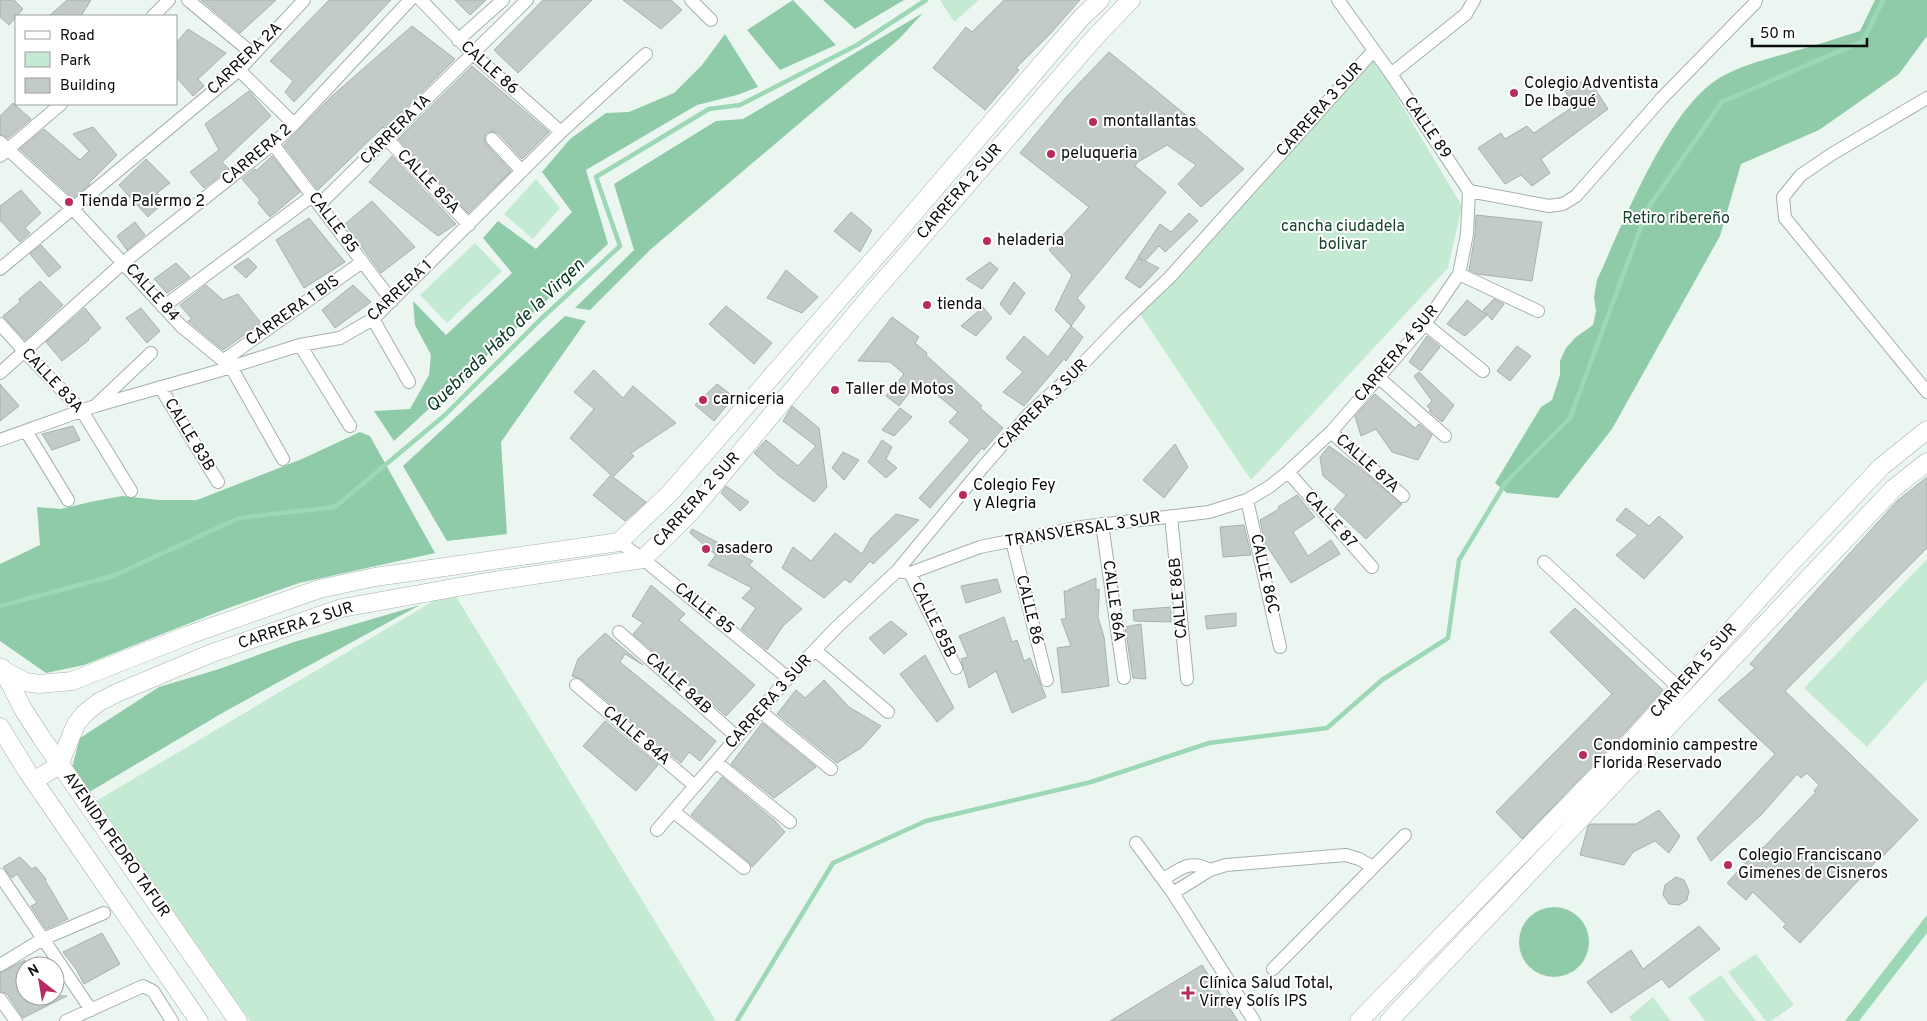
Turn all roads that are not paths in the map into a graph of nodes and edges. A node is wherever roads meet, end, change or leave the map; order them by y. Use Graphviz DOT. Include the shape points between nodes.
graph roads {
  1 [pos="169,0"];
  2 [pos="188,0"];
  3 [pos="304,0"];
  4 [pos="410,0"];
  5 [pos="421,0"];
  6 [pos="503,0"];
  7 [pos="527,0"];
  8 [pos="691,0"];
  9 [pos="1100,0"];
  10 [pos="1338,0"];
  11 [pos="1474,0"];
  12 [pos="1756,0"];
  13 [pos="1120,4"];
  14 [pos="154,15"];
  15 [pos="711,20"];
  16 [pos="458,40"];
  17 [pos="1374,50"];
  18 [pos="253,54"];
  19 [pos="472,54"];
  20 [pos="646,54"];
  21 [pos="239,70"];
  22 [pos="1391,74"];
  23 [pos="1927,98"];
  24 [pos="60,105"];
  25 [pos="294,124"];
  26 [pos="561,132"];
  27 [pos="387,139"];
  28 [pos="492,139"];
  29 [pos="273,144"];
  30 [pos="2,150"];
  31 [pos="522,171"];
  32 [pos="1469,191"];
  33 [pos="316,201"];
  34 [pos="73,208"];
  35 [pos="469,225"];
  36 [pos="882,250"];
  37 [pos="124,262"];
  38 [pos="362,262"];
  39 [pos="898,264"];
  40 [pos="0,269"];
  41 [pos="1459,274"];
  42 [pos="392,301"];
  43 [pos="163,307"];
  44 [pos="1538,311"];
  45 [pos="373,319"];
  46 [pos="0,324"];
  47 [pos="1425,324"];
  48 [pos="300,345"];
  49 [pos="24,351"];
  50 [pos="151,353"];
  51 [pos="227,363"];
  52 [pos="1484,371"];
  53 [pos="0,374"];
  54 [pos="1378,377"];
  55 [pos="409,382"];
  56 [pos="160,387"];
  57 [pos="1927,392"];
  58 [pos="95,406"];
  59 [pos="82,411"];
  60 [pos="350,426"];
  61 [pos="1927,430"];
  62 [pos="26,431"];
  63 [pos="1331,432"];
  64 [pos="1445,436"];
  65 [pos="0,440"];
  66 [pos="283,459"];
  67 [pos="1927,462"];
  68 [pos="1288,472"];
  69 [pos="218,482"];
  70 [pos="1269,487"];
  71 [pos="131,491"];
  72 [pos="1403,496"];
  73 [pos="68,500"];
  74 [pos="1247,500"];
  75 [pos="1171,516"];
  76 [pos="1102,524"];
  77 [pos="1012,541"];
  78 [pos="619,542"];
  79 [pos="643,559"];
  80 [pos="1544,562"];
  81 [pos="1372,567"];
  82 [pos="903,572"];
  83 [pos="619,632"];
  84 [pos="1280,647"];
  85 [pos="815,650"];
  86 [pos="1,668"];
  87 [pos="956,668"];
  88 [pos="788,678"];
  89 [pos="1124,678"];
  90 [pos="1047,680"];
  91 [pos="1186,680"];
  92 [pos="576,685"];
  93 [pos="1679,688"];
  94 [pos="760,711"];
  95 [pos="888,712"];
  96 [pos="0,727"];
  97 [pos="737,737"];
  98 [pos="716,762"];
  99 [pos="59,765"];
  100 [pos="831,769"];
  101 [pos="34,781"];
  102 [pos="695,786"];
  103 [pos="674,812"];
  104 [pos="790,822"];
  105 [pos="657,830"];
  106 [pos="1405,835"];
  107 [pos="1136,843"];
  108 [pos="1373,867"];
  109 [pos="744,868"];
  110 [pos="1210,870"];
  111 [pos="0,875"];
  112 [pos="1163,880"];
  113 [pos="1173,893"];
  114 [pos="104,913"];
  115 [pos="43,939"];
  116 [pos="0,964"];
  117 [pos="1273,969"];
  118 [pos="0,999"];
  119 [pos="91,1010"];
  120 [pos="16,1021"];
  121 [pos="66,1021"];
  122 [pos="172,1021"];
  123 [pos="199,1021"];
  124 [pos="238,1021"];
  125 [pos="1254,1021"];
  126 [pos="1359,1021"];
  127 [pos="1389,1021"];
  1 -- 14 [label="street"];
  2 -- 18 [label="street"];
  3 -- 18 [label="street, CARRERA 2A"];
  4 -- 25 [label="street, CARRERA 2"];
  5 -- 16 [label="street, CALLE 86"];
  6 -- 16 [label="street"];
  7 -- 19 [label="street"];
  8 -- 15 [label="street"];
  9 -- 36 [label="street, CARRERA 2 SUR"];
  10 -- 17 [label="street, CALLE 89"];
  11 -- 22 [label="street, CARRERA 3 SUR" via="1466,14"];
  12 -- 32 [label="street" via="1662,98 1576,196 1563,204 1549,206"];
  13 -- 39 [label="street, CARRERA 2 SUR"];
  16 -- 19 [label="street, CALLE 86"];
  17 -- 22 [label="street, CALLE 89"];
  17 -- 82 [label="street, CARRERA 3 SUR" via="1170,277 1076,372 1028,415 983,467"];
  18 -- 21 [label="street, CARRERA 2A"];
  19 -- 26 [label="street, CALLE 86"];
  19 -- 27 [label="street, CARRERA 1A"];
  20 -- 26 [label="street, CARRERA 1"];
  21 -- 25 [label="street"];
  21 -- 34 [label="street, CARRERA 2A"];
  22 -- 32 [label="street, CALLE 89"];
  23 -- 57 [label="street" via="1816,164 1801,175 1783,197 1785,218"];
  24 -- 30 [label="street"];
  25 -- 29 [label="street, CARRERA 2"];
  26 -- 31 [label="street, CARRERA 1"];
  27 -- 33 [label="street, CARRERA 1A"];
  27 -- 35 [label="street, CALLE 85A"];
  28 -- 31 [label="street"];
  29 -- 33 [label="street, CALLE 85"];
  29 -- 37 [label="street, CARRERA 2"];
  30 -- 34 [label="street, CALLE 84"];
  31 -- 35 [label="street, CARRERA 1"];
  32 -- 41 [label="street, CARRERA 4 SUR" via="1467,234"];
  33 -- 38 [label="street, CALLE 85"];
  33 -- 43 [label="street, CARRERA 1A"];
  34 -- 37 [label="street, CALLE 84"];
  34 -- 40 [label="street, CARRERA 2A"];
  35 -- 42 [label="street, CARRERA 1"];
  36 -- 39 [label="street"];
  36 -- 78 [label="street, CARRERA 2 SUR" via="670,493"];
  37 -- 43 [label="street, CALLE 84"];
  37 -- 49 [label="street, CARRERA 2"];
  38 -- 42 [label="street, CALLE 85"];
  38 -- 51 [label="street, CARRERA 1 BIS"];
  39 -- 79 [label="street, CARRERA 2 SUR" via="690,513"];
  41 -- 44 [label="street"];
  41 -- 47 [label="street, CARRERA 4 SUR"];
  42 -- 45 [label="street, CARRERA 1"];
  43 -- 51 [label="street, CALLE 84"];
  45 -- 48 [label="street, CARRERA 1" via="340,338"];
  45 -- 55 [label="street"];
  46 -- 49 [label="street, CALLE 83A"];
  47 -- 52 [label="street"];
  47 -- 54 [label="street, CARRERA 4 SUR"];
  48 -- 51 [label="street, CARRERA 1"];
  48 -- 60 [label="street"];
  49 -- 53 [label="street, CARRERA 2"];
  49 -- 59 [label="street, CALLE 83A"];
  50 -- 58 [label="street"];
  51 -- 56 [label="street, CARRERA 1"];
  51 -- 66 [label="street, CALLE 84"];
  54 -- 63 [label="street, CARRERA 4 SUR"];
  54 -- 64 [label="street"];
  56 -- 58 [label="street, CARRERA 1"];
  56 -- 69 [label="street, CALLE 83B"];
  58 -- 59 [label="street, CARRERA 1"];
  59 -- 62 [label="street, CARRERA 1"];
  59 -- 71 [label="street, CALLE 83A"];
  61 -- 93 [label="street, CARRERA 5 SUR" via="1881,468"];
  62 -- 65 [label="street, CARRERA 1"];
  62 -- 73 [label="street"];
  63 -- 68 [label="street, CARRERA 4 SUR"];
  63 -- 72 [label="street, CALLE 87A"];
  67 -- 127 [label="street, CARRERA 5 SUR" via="1894,488"];
  68 -- 70 [label="street, CARRERA 4 SUR"];
  68 -- 81 [label="street, CALLE 87"];
  70 -- 74 [label="street, TRANSVERSAL 3 SUR"];
  74 -- 75 [label="street, TRANSVERSAL 3 SUR" via="1209,512"];
  74 -- 84 [label="street, CALLE 86C"];
  75 -- 76 [label="street, TRANSVERSAL 3 SUR"];
  75 -- 91 [label="street, CALLE 86B"];
  76 -- 77 [label="street, TRANSVERSAL 3 SUR"];
  76 -- 89 [label="street, CALLE 86A"];
  77 -- 82 [label="street, TRANSVERSAL 3 SUR" via="980,547"];
  77 -- 90 [label="street, CALLE 86"];
  78 -- 79 [label="street, CALLE 85"];
  78 -- 86 [label="street, CARRERA 2 SUR" via="375,576 319,589 72,681 25,682"];
  79 -- 88 [label="street, CALLE 85"];
  79 -- 99 [label="street, CARRERA 2 SUR" via="342,608 212,653 99,702 76,724"];
  80 -- 93 [label="street"];
  82 -- 85 [label="street, CARRERA 3 SUR" via="837,627"];
  82 -- 87 [label="street, CALLE 85B"];
  83 -- 97 [label="street, CALLE 84B"];
  85 -- 88 [label="street, CARRERA 3 SUR"];
  85 -- 95 [label="street"];
  86 -- 99 [label="street, AVENIDA PEDRO TAFUR"];
  88 -- 94 [label="street, CARRERA 3 SUR"];
  92 -- 102 [label="street, CALLE 84A"];
  93 -- 126 [label="street, CARRERA 5 SUR" via="1638,735"];
  94 -- 97 [label="street, CARRERA 3 SUR"];
  94 -- 100 [label="street"];
  96 -- 101 [label="street, AVENIDA PEDRO TAFUR"];
  97 -- 98 [label="street, CARRERA 3 SUR"];
  98 -- 102 [label="street, CARRERA 3 SUR"];
  98 -- 104 [label="street"];
  99 -- 101 [label="street"];
  99 -- 124 [label="street, AVENIDA PEDRO TAFUR"];
  101 -- 123 [label="street, AVENIDA PEDRO TAFUR"];
  102 -- 103 [label="street, CARRERA 3 SUR"];
  103 -- 105 [label="street, CARRERA 3 SUR"];
  103 -- 109 [label="street"];
  106 -- 108 [label="street"];
  107 -- 112 [label="street"];
  108 -- 110 [label="street" via="1346,855"];
  108 -- 117 [label="street"];
  110 -- 112 [label="street" via="1192,864"];
  110 -- 113 [label="street"];
  111 -- 115 [label="street"];
  112 -- 113 [label="street"];
  113 -- 125 [label="street"];
  114 -- 115 [label="street"];
  115 -- 116 [label="street"];
  115 -- 119 [label="street"];
  118 -- 120 [label="street"];
  119 -- 121 [label="street"];
  119 -- 122 [label="street" via="143,986 153,991"];
}
